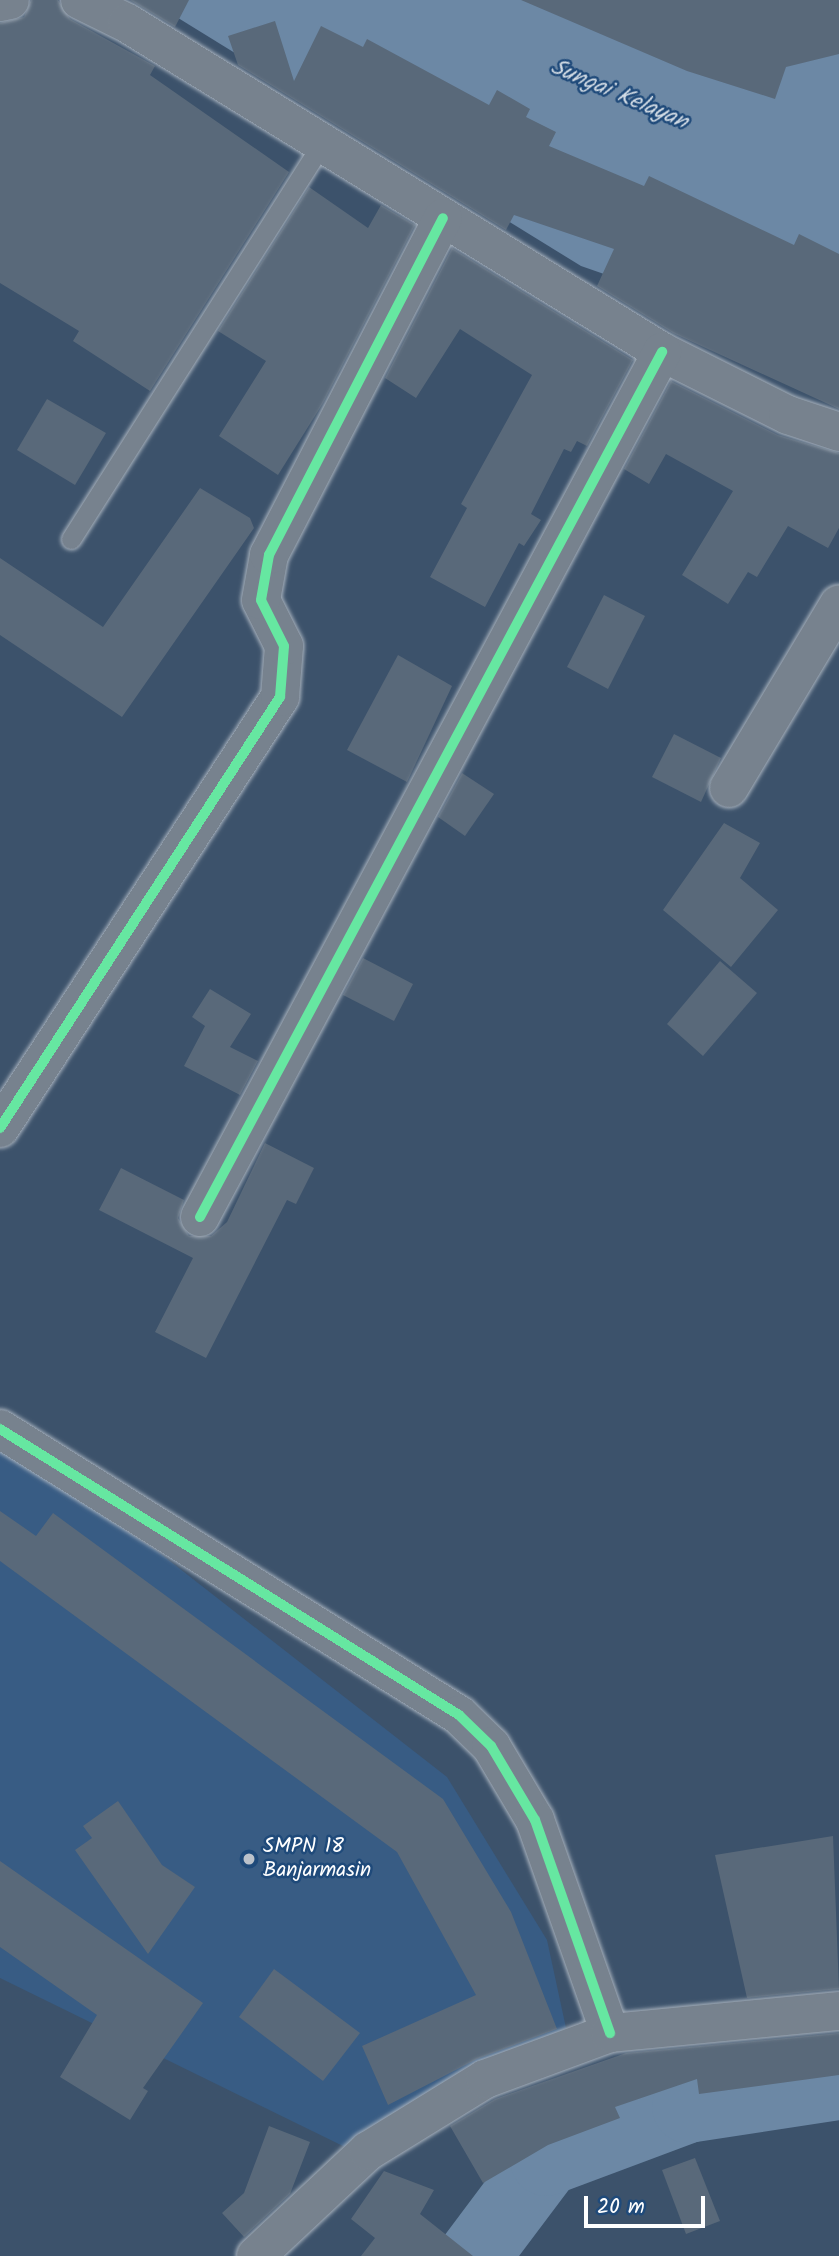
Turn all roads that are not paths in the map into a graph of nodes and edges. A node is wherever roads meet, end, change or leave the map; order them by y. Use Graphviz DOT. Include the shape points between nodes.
graph roads {
  1 [pos="10,0"];
  2 [pos="80,0"];
  3 [pos="0,2"];
  4 [pos="322,144"];
  5 [pos="443,218"];
  6 [pos="662,352"];
  7 [pos="839,432"];
  8 [pos="71,538"];
  9 [pos="839,604"];
  10 [pos="729,788"];
  11 [pos="0,1128"];
  12 [pos="200,1217"];
  13 [pos="0,1429"];
  14 [pos="839,2011"];
  15 [pos="610,2033"];
  16 [pos="256,2256"];
  1 -- 3 [label="street"];
  2 -- 4 [label="street"];
  4 -- 5 [label="street"];
  4 -- 8 [label="lane"];
  5 -- 6 [label="street"];
  5 -- 11 [label="street" via="269,555 261,600 284,646 280,697"];
  6 -- 7 [label="street" via="788,415"];
  6 -- 12 [label="street"];
  9 -- 10 [label="street"];
  13 -- 15 [label="street" via="459,1715 491,1745 535,1820"];
  14 -- 15 [label="street"];
  15 -- 16 [label="street" via="485,2079 426,2113 323,2187"];
}
